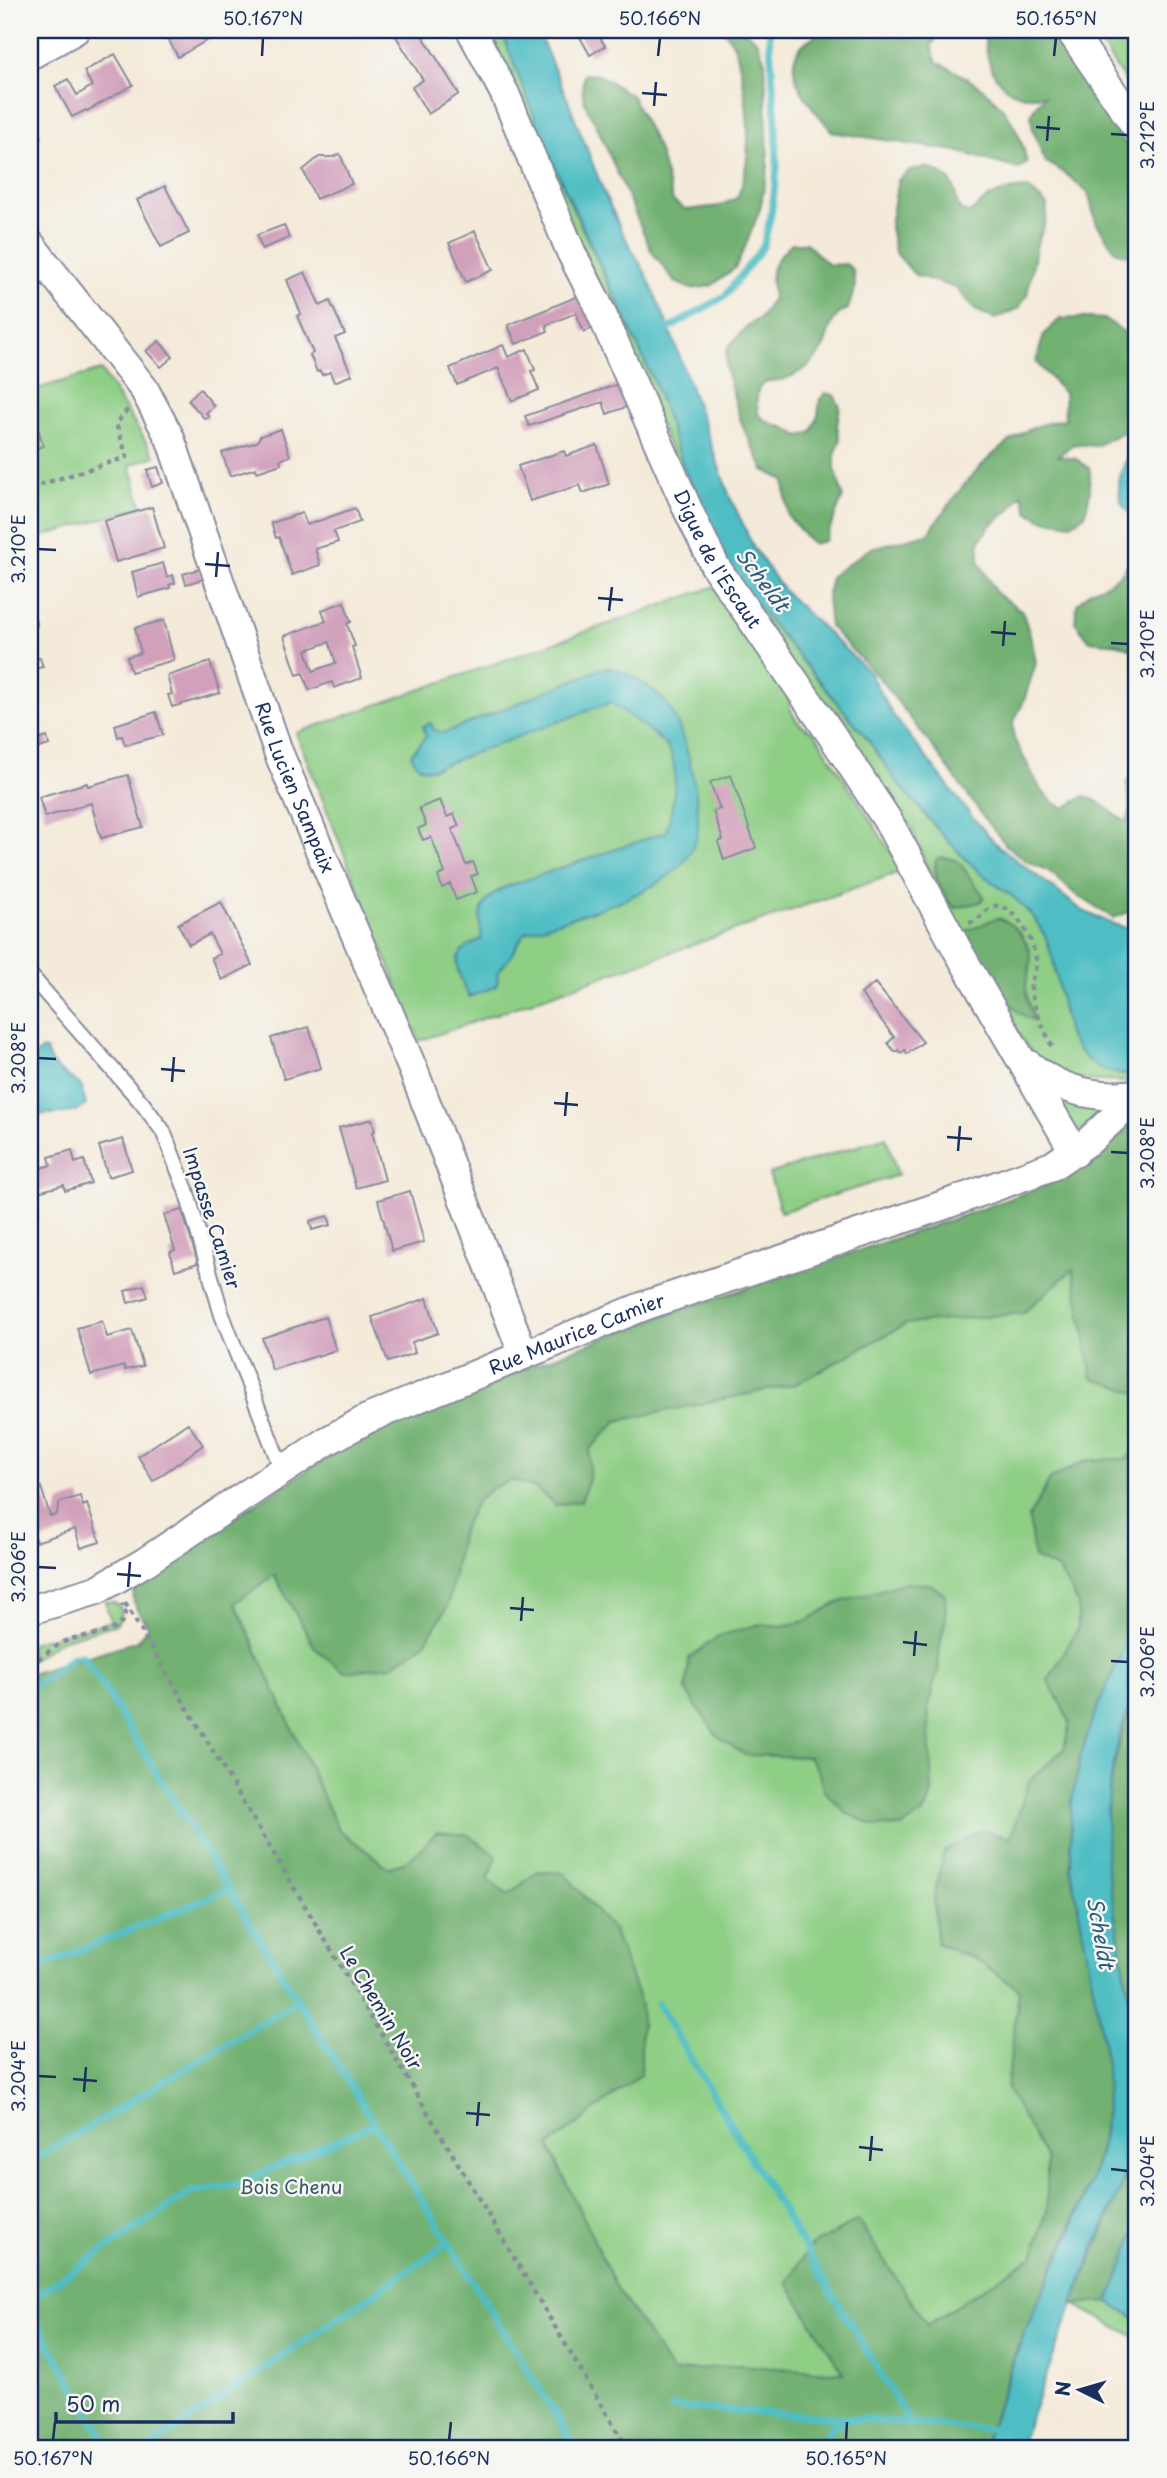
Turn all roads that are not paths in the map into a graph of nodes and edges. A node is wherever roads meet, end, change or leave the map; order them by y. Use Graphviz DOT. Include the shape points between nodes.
graph roads {
  1 [pos="75,30"];
  2 [pos="471,30"];
  3 [pos="1070,30"];
  4 [pos="30,55"];
  5 [pos="1137,128"];
  6 [pos="30,244"];
  7 [pos="30,975"];
  8 [pos="1022,1059"];
  9 [pos="1137,1095"];
  10 [pos="1075,1153"];
  11 [pos="523,1353"];
  12 [pos="282,1470"];
  13 [pos="30,1610"];
  1 -- 4 [label="street"];
  2 -- 8 [label="street, Digue de l'Escaut" via="505,94 571,251 715,566 888,821"];
  3 -- 5 [label="street"];
  6 -- 11 [label="street, Rue Lucien Sampaix" via="144,389 177,454 279,754 414,1072"];
  7 -- 12 [label="lane, Impasse Camier" via="163,1131 186,1190 226,1327"];
  8 -- 9 [label="street, Digue de l'Escaut" via="1048,1079 1078,1091 1110,1097"];
  8 -- 10 [label="street, Digue de l'Escaut"];
  9 -- 10 [label="street, Rue Maurice Camier"];
  10 -- 11 [label="street, Rue Maurice Camier" via="1052,1166 644,1306"];
  11 -- 12 [label="street, Rue Maurice Camier" via="367,1419"];
  12 -- 13 [label="street, Rue Maurice Camier" via="107,1584 86,1595"];
}
